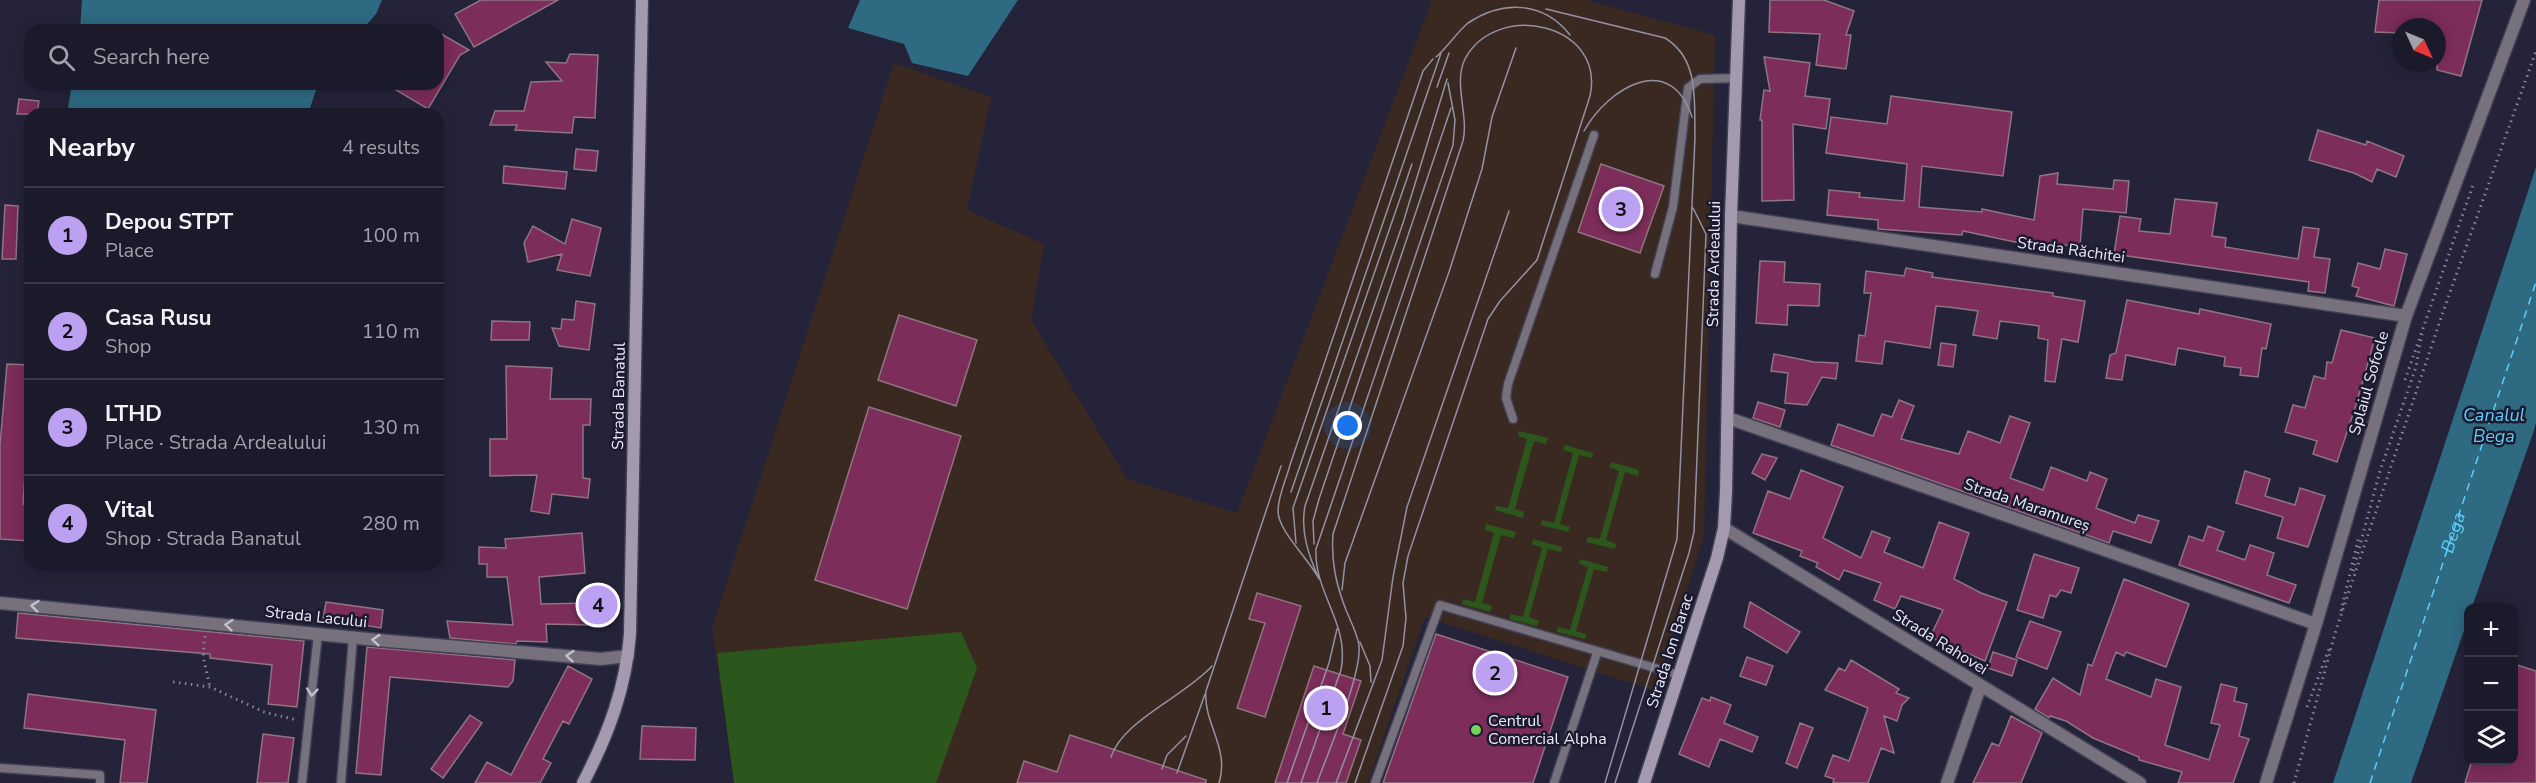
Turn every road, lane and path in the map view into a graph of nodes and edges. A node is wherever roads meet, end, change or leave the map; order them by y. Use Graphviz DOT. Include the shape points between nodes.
graph roads {
  1 [pos="642,0"];
  2 [pos="1739,0"];
  3 [pos="2524,0"];
  4 [pos="2536,51"];
  5 [pos="1737,78"];
  6 [pos="1594,135"];
  7 [pos="1731,216"];
  8 [pos="1655,274"];
  9 [pos="2406,316"];
  10 [pos="2424,322"];
  11 [pos="1728,418"];
  12 [pos="1513,419"];
  13 [pos="1724,528"];
  14 [pos="0,603"];
  15 [pos="207,623"];
  16 [pos="2316,624"];
  17 [pos="2336,630"];
  18 [pos="318,634"];
  19 [pos="353,638"];
  20 [pos="1597,653"];
  21 [pos="628,656"];
  22 [pos="1679,675"];
  23 [pos="173,682"];
  24 [pos="210,687"];
  25 [pos="1980,687"];
  26 [pos="2307,709"];
  27 [pos="309,723"];
  28 [pos="0,768"];
  29 [pos="100,783"];
  30 [pos="302,783"];
  31 [pos="341,783"];
  32 [pos="583,783"];
  33 [pos="1376,783"];
  34 [pos="1554,783"];
  35 [pos="1644,783"];
  36 [pos="1947,783"];
  37 [pos="2140,783"];
  38 [pos="2266,783"];
  39 [pos="2294,783"];
  1 -- 21 [label="street, Strada Banatul"];
  2 -- 5 [label="street, Strada Ardealului"];
  3 -- 9 [label="street, Splaiul Sofocle"];
  4 -- 17 [label="path"];
  5 -- 7 [label="street, Strada Ardealului"];
  5 -- 8 [label="lane" via="1700,79 1688,88 1673,207"];
  6 -- 12 [label="lane" via="1508,384 1506,398"];
  7 -- 9 [label="street, Strada Răchitei"];
  7 -- 11 [label="street, Strada Ardealului"];
  9 -- 16 [label="street, Splaiul Sofocle"];
  10 -- 17 [label="path" via="2416,367 2380,471"];
  11 -- 13 [label="street, Strada Ardealului"];
  11 -- 16 [label="street, Strada Maramureș"];
  13 -- 22 [label="street, Strada Ion Barac"];
  13 -- 25 [label="street, Strada Rahovei"];
  15 -- 14 [label="street, Strada Lacului, one-way"];
  18 -- 15 [label="street, Strada Lacului, one-way"];
  15 -- 24 [label="path" via="203,656"];
  16 -- 38 [label="street, Splaiul Sofocle"];
  17 -- 26 [label="path"];
  17 -- 39 [label="path"];
  18 -- 19 [label="street, Strada Lacului"];
  18 -- 27 [label="lane, one-way"];
  21 -- 19 [label="street, Strada Lacului, one-way" via="601,659"];
  19 -- 31 [label="lane"];
  20 -- 22 [label="lane"];
  20 -- 33 [label="lane" via="1440,605"];
  20 -- 34 [label="lane"];
  21 -- 32 [label="street, Strada Banatul" via="616,713"];
  22 -- 35 [label="street, Strada Ion Barac"];
  23 -- 24 [label="path"];
  24 -- 27 [label="path" via="264,712"];
  25 -- 36 [label="street"];
  25 -- 37 [label="street, Strada Rahovei"];
  27 -- 30 [label="lane"];
  28 -- 29 [label="lane" via="100,775"];
}
